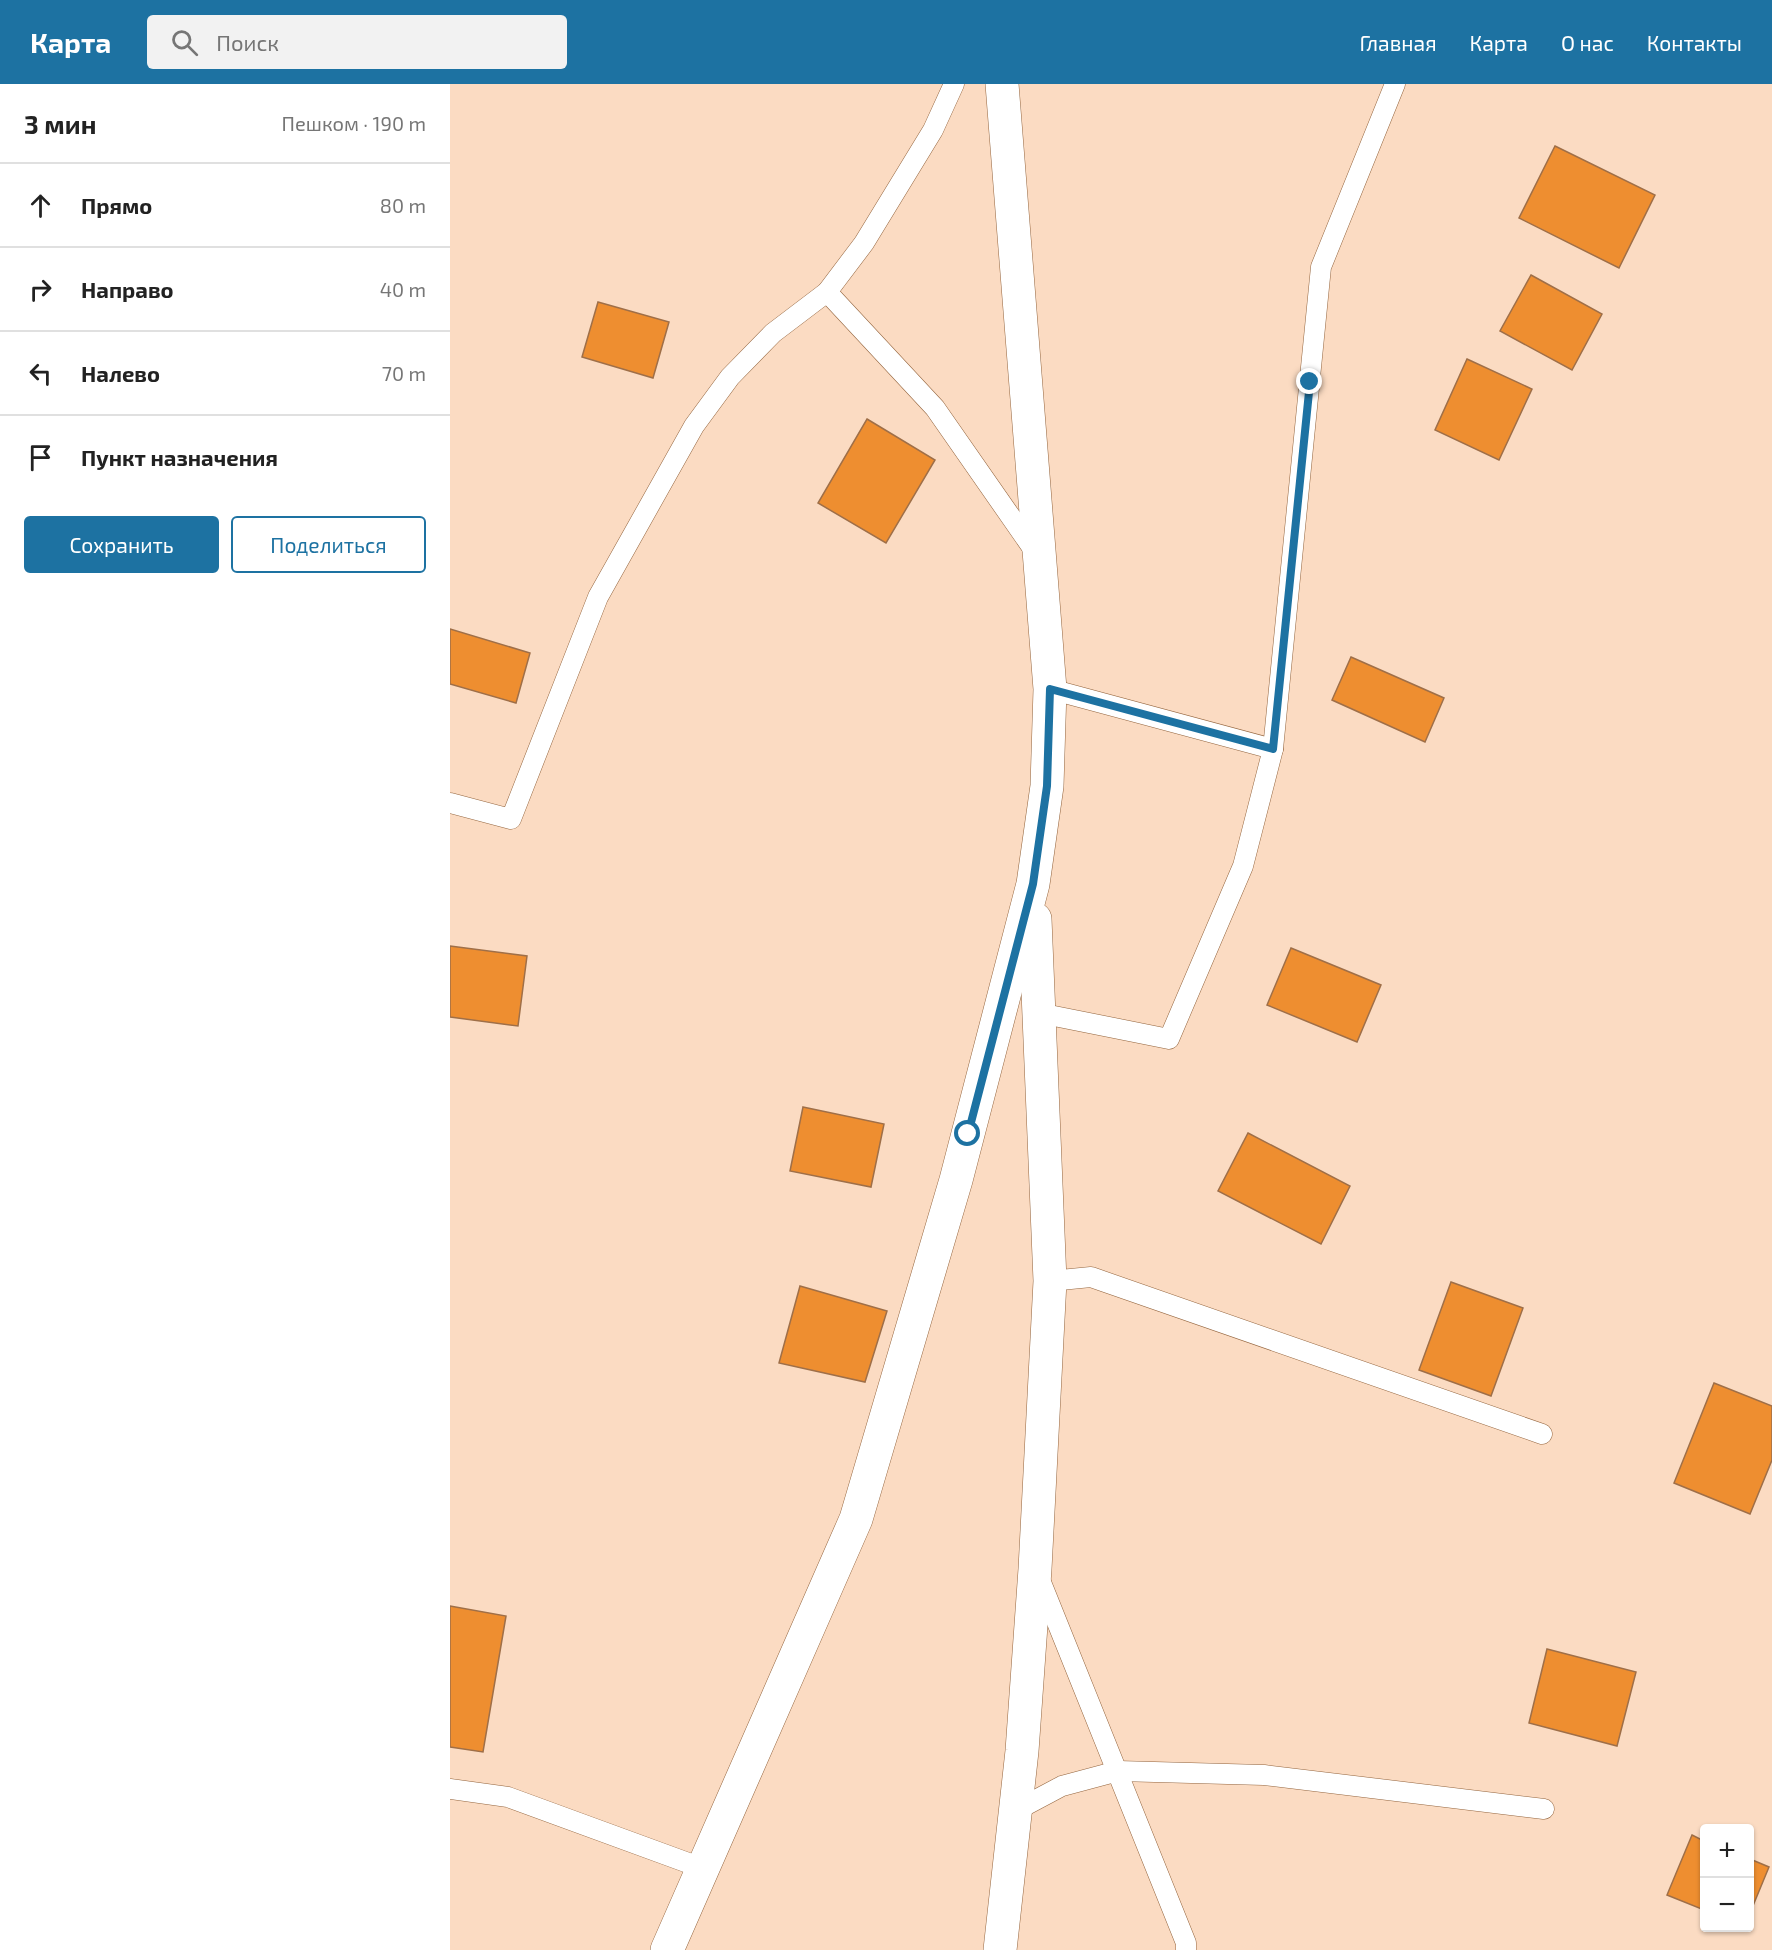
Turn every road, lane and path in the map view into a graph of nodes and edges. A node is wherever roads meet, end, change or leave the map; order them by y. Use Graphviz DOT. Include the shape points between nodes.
graph roads {
  1 [pos="954,84"];
  2 [pos="1002,84"];
  3 [pos="1395,84"];
  4 [pos="827,292"];
  5 [pos="1040,558"];
  6 [pos="1050,689"];
  7 [pos="1273,749"];
  8 [pos="450,803"];
  9 [pos="1033,884"];
  10 [pos="1039,1013"];
  11 [pos="1050,1281"];
  12 [pos="1542,1434"];
  13 [pos="1035,1569"];
  14 [pos="1118,1771"];
  15 [pos="450,1789"];
  16 [pos="1544,1809"];
  17 [pos="1015,1811"];
  18 [pos="702,1868"];
  19 [pos="676,1944"];
  20 [pos="1000,1950"];
  21 [pos="1186,1950"];
  1 -- 4 [label="lane" via="933,130 864,243"];
  2 -- 5 [label="street"];
  3 -- 7 [label="lane" via="1322,267"];
  4 -- 5 [label="lane" via="935,408"];
  4 -- 8 [label="lane" via="773,333 730,377 694,426 598,597 511,819"];
  5 -- 6 [label="street"];
  6 -- 7 [label="lane"];
  6 -- 9 [label="street" via="1047,786"];
  7 -- 10 [label="lane" via="1243,866 1169,1039"];
  9 -- 10 [label="street"];
  9 -- 18 [label="street" via="956,1180 856,1519"];
  10 -- 11 [label="street"];
  11 -- 12 [label="lane" via="1091,1277"];
  11 -- 13 [label="street"];
  13 -- 14 [label="lane"];
  13 -- 17 [label="street"];
  14 -- 16 [label="lane" via="1264,1775"];
  14 -- 17 [label="lane" via="1062,1786"];
  14 -- 21 [label="lane"];
  15 -- 18 [label="lane" via="508,1797"];
  17 -- 20 [label="street"];
  18 -- 19 [label="street"];
}
